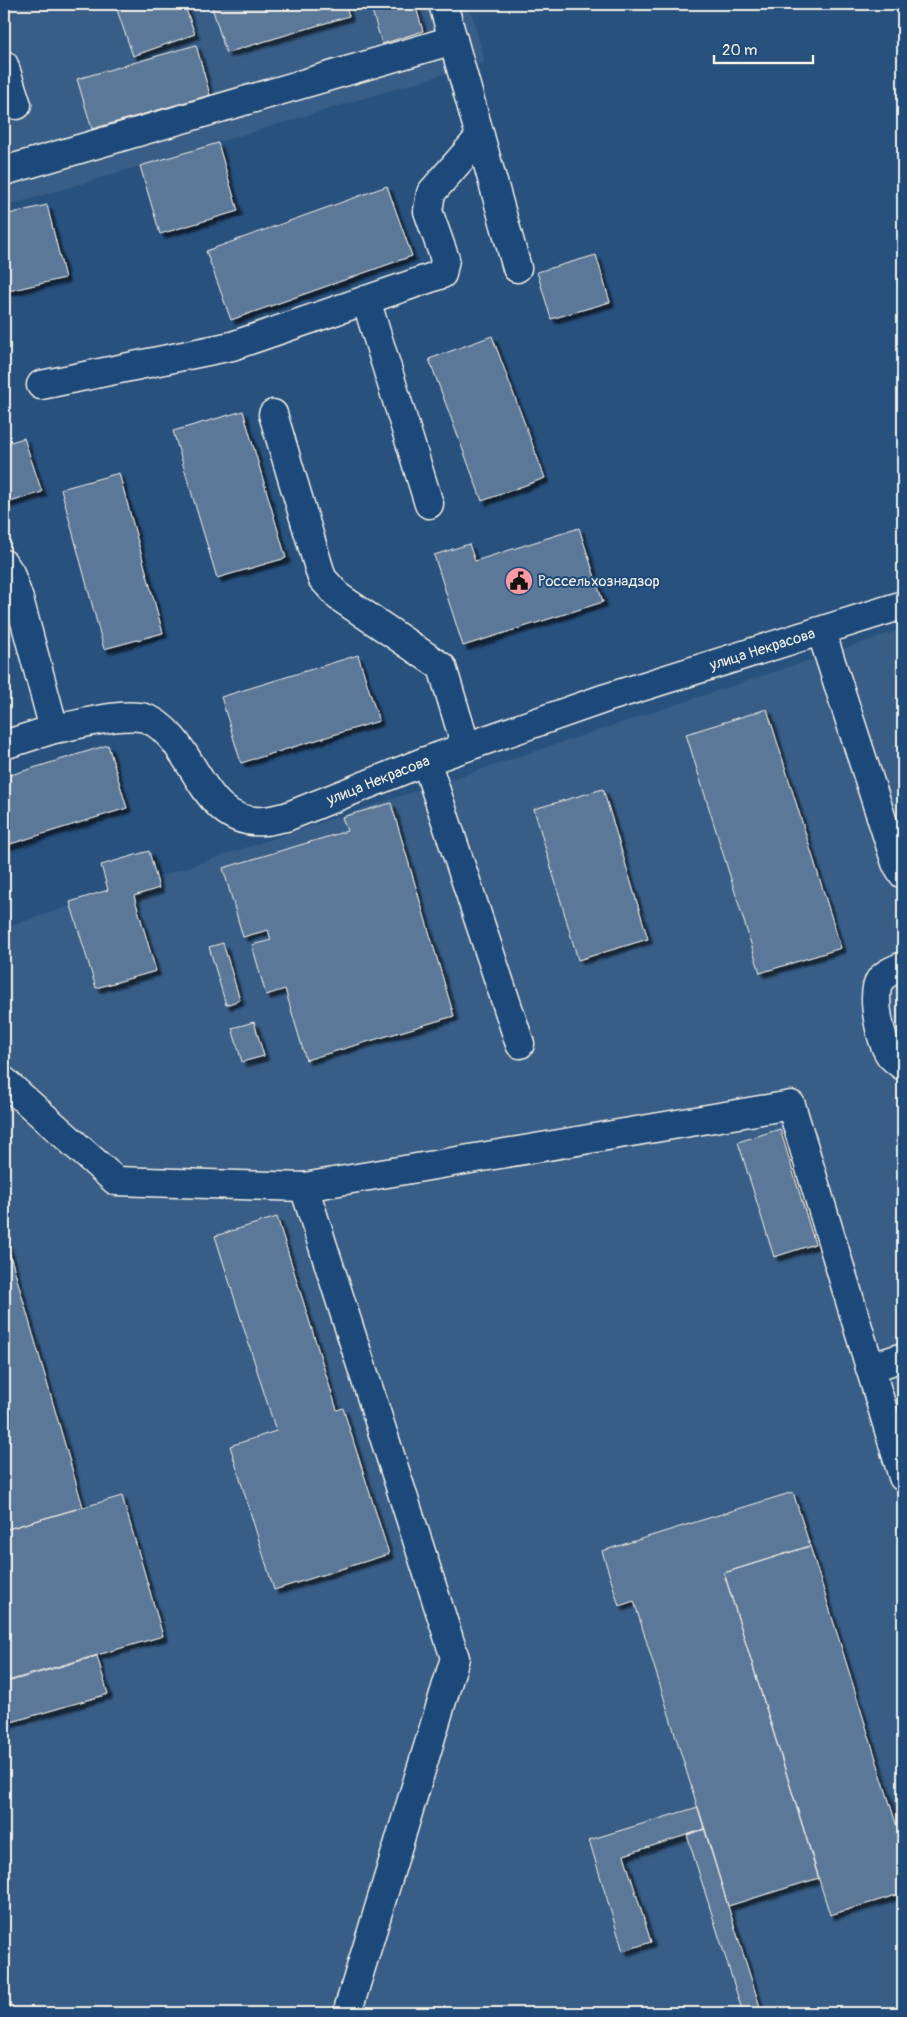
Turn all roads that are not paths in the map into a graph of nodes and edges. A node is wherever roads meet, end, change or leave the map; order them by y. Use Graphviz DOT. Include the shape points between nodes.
graph roads {
  1 [pos="443,4"];
  2 [pos="453,40"];
  3 [pos="4,65"];
  4 [pos="17,105"];
  5 [pos="480,137"];
  6 [pos="4,172"];
  7 [pos="517,268"];
  8 [pos="366,300"];
  9 [pos="41,384"];
  10 [pos="273,414"];
  11 [pos="429,504"];
  12 [pos="4,564"];
  13 [pos="903,605"];
  14 [pos="821,631"];
  15 [pos="54,729"];
  16 [pos="4,745"];
  17 [pos="466,747"];
  18 [pos="426,761"];
  19 [pos="903,874"];
  20 [pos="903,966"];
  21 [pos="520,1044"];
  22 [pos="903,1066"];
  23 [pos="4,1081"];
  24 [pos="304,1186"];
  25 [pos="903,1356"];
  26 [pos="870,1368"];
  27 [pos="903,1477"];
  28 [pos="343,2011"];
  1 -- 2 [label="street"];
  2 -- 5 [label="street"];
  2 -- 6 [label="street"];
  3 -- 4 [label="street"];
  5 -- 7 [label="street"];
  5 -- 8 [label="street" via="431,193 428,211 445,259 442,274"];
  8 -- 9 [label="street" via="232,346"];
  8 -- 11 [label="street"];
  10 -- 17 [label="street" via="322,578 339,597 442,667"];
  12 -- 15 [label="street" via="19,599"];
  13 -- 14 [label="street, улица Некрасова"];
  14 -- 17 [label="street, улица Некрасова" via="606,698"];
  14 -- 19 [label="street" via="896,863"];
  15 -- 16 [label="street, улица Некрасова"];
  15 -- 18 [label="street, улица Некрасова" via="129,716 146,718 165,730 177,743 204,788 220,807 240,818 262,822 286,817"];
  17 -- 18 [label="street, улица Некрасова"];
  18 -- 21 [label="street"];
  20 -- 22 [label="street" via="880,981 876,996 877,1017 890,1055"];
  23 -- 24 [label="street" via="116,1181"];
  24 -- 26 [label="street" via="791,1105"];
  24 -- 28 [label="street" via="455,1658"];
  25 -- 26 [label="street"];
  26 -- 27 [label="street"];
}
